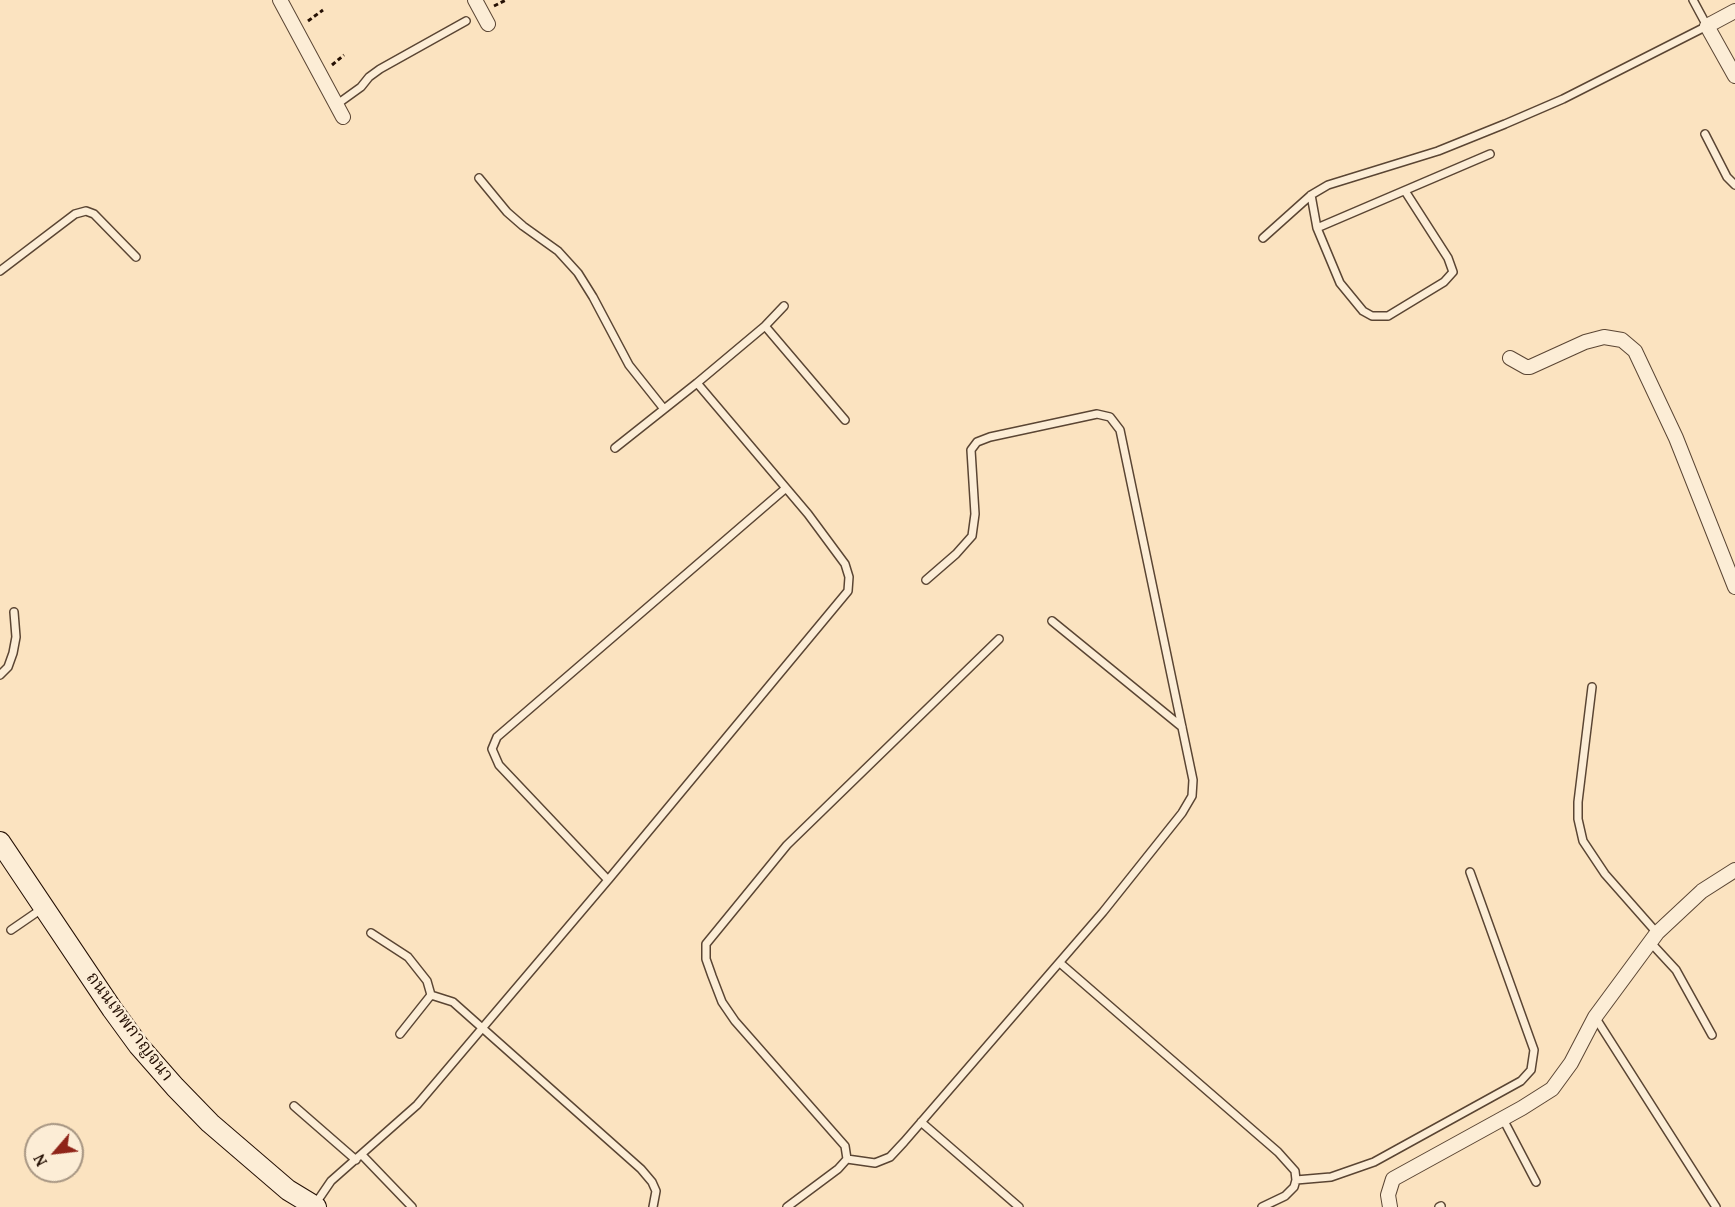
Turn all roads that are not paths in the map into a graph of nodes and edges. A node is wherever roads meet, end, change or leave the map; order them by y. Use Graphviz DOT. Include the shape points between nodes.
graph roads {
  1 [pos="280,0"];
  2 [pos="475,0"];
  3 [pos="1693,0"];
  4 [pos="1735,10"];
  5 [pos="466,21"];
  6 [pos="488,24"];
  7 [pos="1707,26"];
  8 [pos="1735,76"];
  9 [pos="340,111"];
  10 [pos="1705,134"];
  11 [pos="1490,154"];
  12 [pos="479,178"];
  13 [pos="1735,185"];
  14 [pos="1405,191"];
  15 [pos="1311,195"];
  16 [pos="1317,228"];
  17 [pos="1263,238"];
  18 [pos="136,257"];
  19 [pos="0,271"];
  20 [pos="784,306"];
  21 [pos="765,326"];
  22 [pos="1510,358"];
  23 [pos="697,384"];
  24 [pos="664,409"];
  25 [pos="845,420"];
  26 [pos="615,448"];
  27 [pos="786,488"];
  28 [pos="926,580"];
  29 [pos="1735,587"];
  30 [pos="15,612"];
  31 [pos="1052,621"];
  32 [pos="999,639"];
  33 [pos="0,675"];
  34 [pos="1592,687"];
  35 [pos="1182,728"];
  36 [pos="1,847"];
  37 [pos="1735,870"];
  38 [pos="1470,872"];
  39 [pos="608,880"];
  40 [pos="44,907"];
  41 [pos="11,930"];
  42 [pos="371,933"];
  43 [pos="1654,938"];
  44 [pos="1060,963"];
  45 [pos="431,995"];
  46 [pos="1594,1017"];
  47 [pos="482,1028"];
  48 [pos="400,1034"];
  49 [pos="1712,1035"];
  50 [pos="294,1106"];
  51 [pos="1503,1119"];
  52 [pos="921,1122"];
  53 [pos="359,1158"];
  54 [pos="847,1159"];
  55 [pos="1296,1180"];
  56 [pos="1536,1182"];
  57 [pos="315,1206"];
  58 [pos="412,1207"];
  59 [pos="653,1207"];
  60 [pos="787,1207"];
  61 [pos="1019,1207"];
  62 [pos="1262,1207"];
  63 [pos="1390,1207"];
  64 [pos="1716,1207"];
  1 -- 9 [label="street"];
  2 -- 6 [label="street"];
  3 -- 7 [label="lane"];
  4 -- 7 [label="street"];
  5 -- 9 [label="lane" via="380,69"];
  7 -- 8 [label="street"];
  7 -- 15 [label="lane" via="1505,124 1438,151 1347,177"];
  10 -- 13 [label="lane"];
  11 -- 14 [label="lane"];
  12 -- 24 [label="lane" via="507,212 558,251 578,273 629,365"];
  14 -- 16 [label="lane"];
  14 -- 16 [label="lane" via="1453,272 1444,282 1388,316 1372,316 1363,311 1347,293"];
  15 -- 16 [label="lane"];
  15 -- 17 [label="lane"];
  18 -- 19 [label="lane" via="94,214 86,211 75,214"];
  20 -- 21 [label="lane"];
  21 -- 23 [label="lane"];
  21 -- 25 [label="lane"];
  22 -- 29 [label="street" via="1530,367 1604,337 1622,340 1635,351 1676,438"];
  23 -- 24 [label="lane"];
  23 -- 27 [label="lane"];
  24 -- 26 [label="lane"];
  27 -- 39 [label="lane" via="845,564 848,591"];
  27 -- 39 [label="lane" via="498,737 492,749 499,765"];
  28 -- 35 [label="lane" via="972,536 975,514 971,450 977,442 1097,414 1110,417 1120,430"];
  30 -- 33 [label="lane" via="13,653"];
  31 -- 35 [label="lane"];
  32 -- 54 [label="lane" via="787,845 706,944 706,959 722,1002 844,1146"];
  34 -- 43 [label="lane" via="1578,802 1582,841"];
  35 -- 44 [label="lane" via="1193,780 1192,796"];
  36 -- 40 [label="street, ถนนเทพกาญจนา"];
  37 -- 43 [label="street" via="1702,891"];
  38 -- 55 [label="lane" via="1534,1050 1531,1070 1521,1081 1374,1162 1331,1177"];
  39 -- 47 [label="lane"];
  40 -- 41 [label="lane"];
  40 -- 57 [label="street, ถนนเทพกาญจนา" via="112,1009 175,1087 210,1123 288,1190"];
  42 -- 45 [label="lane" via="408,957"];
  43 -- 46 [label="street"];
  43 -- 49 [label="lane"];
  44 -- 52 [label="lane"];
  44 -- 55 [label="lane" via="1278,1152 1295,1171"];
  45 -- 47 [label="lane" via="453,1002"];
  45 -- 48 [label="lane"];
  46 -- 51 [label="street" via="1552,1089"];
  46 -- 64 [label="lane"];
  47 -- 53 [label="lane" via="417,1105"];
  47 -- 59 [label="lane" via="641,1169 656,1191"];
  50 -- 53 [label="lane"];
  51 -- 56 [label="lane"];
  51 -- 63 [label="street" via="1393,1179 1388,1195"];
  52 -- 54 [label="lane" via="890,1157 875,1163"];
  52 -- 61 [label="lane"];
  53 -- 57 [label="lane" via="331,1181"];
  53 -- 58 [label="lane"];
  54 -- 60 [label="lane"];
  55 -- 62 [label="lane" via="1286,1196"];
}
